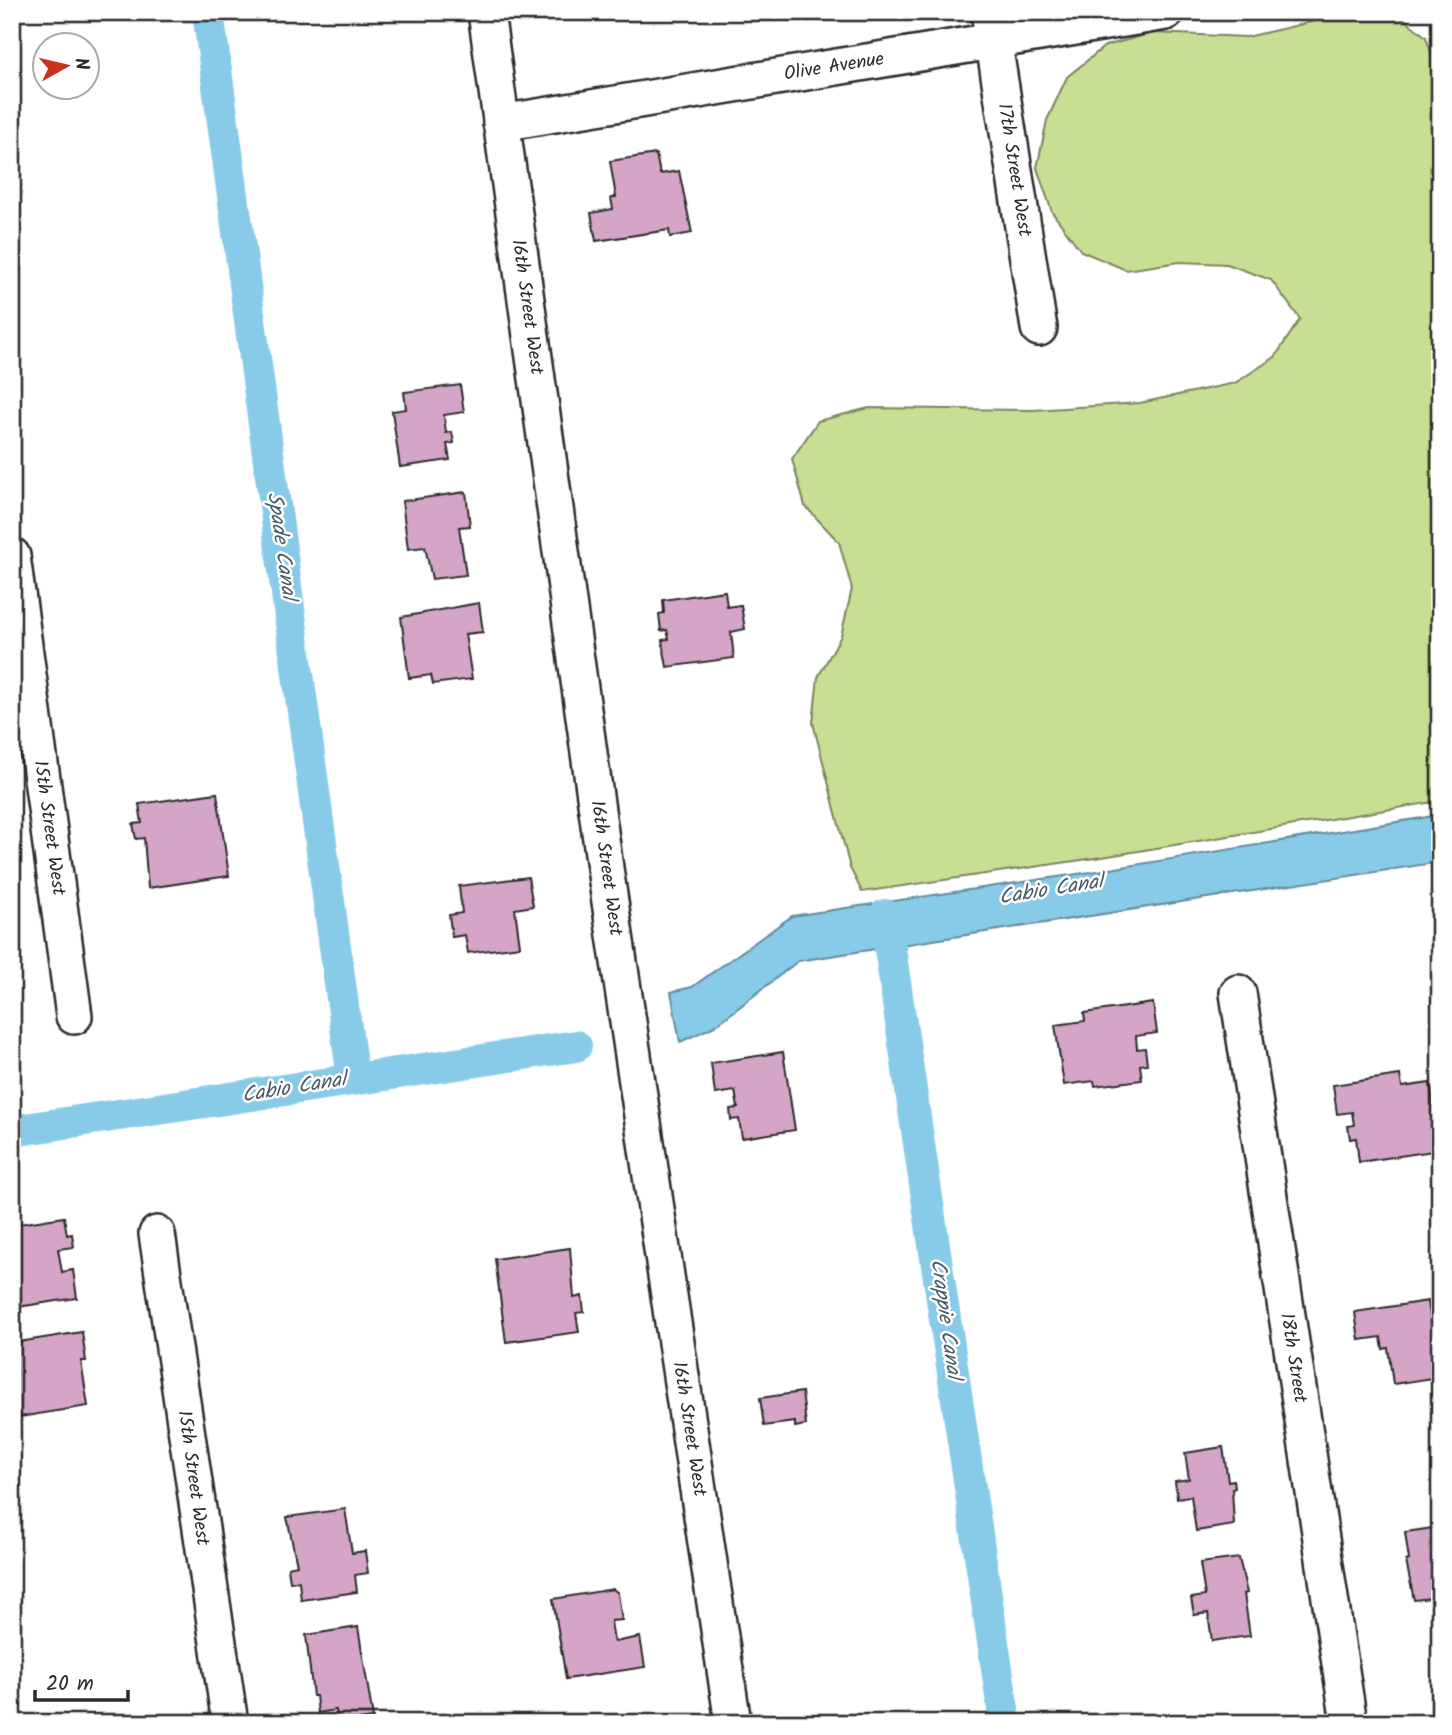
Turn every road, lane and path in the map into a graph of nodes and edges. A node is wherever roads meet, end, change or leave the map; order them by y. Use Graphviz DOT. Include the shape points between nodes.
graph roads {
  1 [pos="486,12"];
  2 [pos="1166,12"];
  3 [pos="991,27"];
  4 [pos="502,123"];
  5 [pos="1039,328"];
  6 [pos="12,556"];
  7 [pos="1238,993"];
  8 [pos="74,1016"];
  9 [pos="157,1234"];
  10 [pos="230,1723"];
  11 [pos="733,1723"];
  12 [pos="1349,1723"];
  1 -- 4 [label="street, 16th Street West"];
  2 -- 3 [label="street, Olive Avenue"];
  3 -- 4 [label="street, Olive Avenue"];
  3 -- 5 [label="street, 17th Street West"];
  4 -- 11 [label="street, 16th Street West" via="606,875"];
  6 -- 8 [label="street, 15th Street West"];
  7 -- 12 [label="street, 18th Street"];
  9 -- 10 [label="street, 15th Street West"];
}
